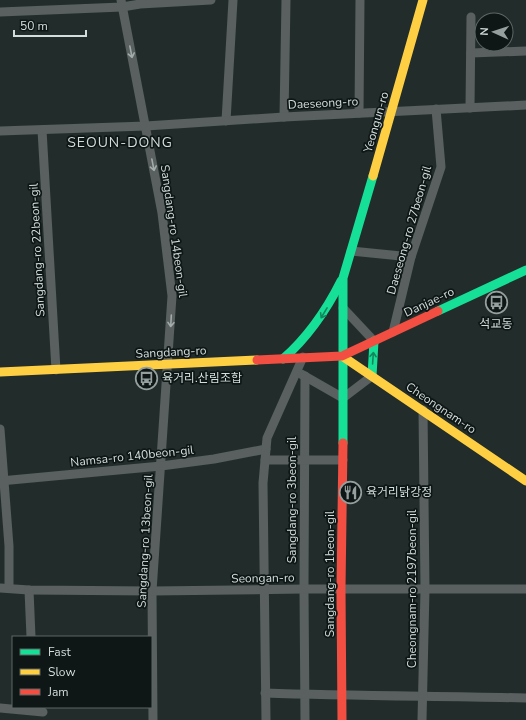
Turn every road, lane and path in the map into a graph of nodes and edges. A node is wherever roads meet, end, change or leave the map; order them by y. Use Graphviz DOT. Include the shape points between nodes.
graph roads {
  1 [pos="212,0"];
  2 [pos="233,0"];
  3 [pos="286,0"];
  4 [pos="360,0"];
  5 [pos="423,0"];
  6 [pos="196,1"];
  7 [pos="121,3"];
  8 [pos="0,12"];
  9 [pos="471,17"];
  10 [pos="526,51"];
  11 [pos="471,53"];
  12 [pos="526,105"];
  13 [pos="470,108"];
  14 [pos="436,109"];
  15 [pos="392,111"];
  16 [pos="359,113"];
  17 [pos="284,117"];
  18 [pos="226,121"];
  19 [pos="146,126"];
  20 [pos="42,130"];
  21 [pos="0,131"];
  22 [pos="351,251"];
  23 [pos="411,257"];
  24 [pos="526,270"];
  25 [pos="343,278"];
  26 [pos="343,308"];
  27 [pos="393,332"];
  28 [pos="374,341"];
  29 [pos="342,356"];
  30 [pos="303,357"];
  31 [pos="283,359"];
  32 [pos="169,364"];
  33 [pos="56,370"];
  34 [pos="0,372"];
  35 [pos="296,372"];
  36 [pos="305,376"];
  37 [pos="372,376"];
  38 [pos="343,398"];
  39 [pos="423,410"];
  40 [pos="0,429"];
  41 [pos="266,449"];
  42 [pos="265,460"];
  43 [pos="304,460"];
  44 [pos="343,460"];
  45 [pos="161,466"];
  46 [pos="526,481"];
  47 [pos="2,482"];
  48 [pos="4,588"];
  49 [pos="264,589"];
  50 [pos="304,589"];
  51 [pos="341,589"];
  52 [pos="425,589"];
  53 [pos="526,589"];
  54 [pos="29,590"];
  55 [pos="152,592"];
  56 [pos="31,636"];
  57 [pos="152,663"];
  58 [pos="265,693"];
  59 [pos="306,694"];
  60 [pos="342,696"];
  61 [pos="423,696"];
  62 [pos="526,698"];
  63 [pos="0,708"];
  64 [pos="43,713"];
  65 [pos="153,720"];
  66 [pos="266,720"];
  67 [pos="305,720"];
  68 [pos="342,720"];
  69 [pos="422,720"];
  1 -- 6 [label="street"];
  2 -- 18 [label="street"];
  3 -- 17 [label="street"];
  4 -- 16 [label="street"];
  5 -- 15 [label="street, Yeongun-ro"];
  6 -- 7 [label="street"];
  7 -- 8 [label="street"];
  7 -- 19 [label="street, Sangdang-ro 14beon-gil, one-way"];
  9 -- 11 [label="street"];
  10 -- 11 [label="street"];
  11 -- 13 [label="street"];
  12 -- 13 [label="street, Daeseong-ro"];
  13 -- 14 [label="street, Daeseong-ro"];
  14 -- 15 [label="street, Daeseong-ro"];
  14 -- 23 [label="street, Daeseong-ro 27beon-gil" via="442,167"];
  15 -- 16 [label="street, Daeseong-ro"];
  15 -- 22 [label="street, Yeongun-ro"];
  16 -- 17 [label="street, Daeseong-ro"];
  17 -- 18 [label="street, Daeseong-ro"];
  18 -- 19 [label="street, Daeseong-ro"];
  19 -- 20 [label="street, Daeseong-ro"];
  19 -- 32 [label="street, Sangdang-ro 14beon-gil, one-way" via="162,213 172,296"];
  20 -- 21 [label="street, Daeseong-ro"];
  20 -- 33 [label="street, Sangdang-ro 22beon-gil"];
  22 -- 23 [label="street"];
  22 -- 25 [label="street, Yeongun-ro"];
  23 -- 27 [label="street, Daeseong-ro 27beon-gil"];
  24 -- 27 [label="street, Danjae-ro"];
  25 -- 26 [label="street, Yeongun-ro"];
  25 -- 31 [label="street, one-way" via="322,317 296,349"];
  26 -- 28 [label="street"];
  26 -- 29 [label="street, Yeongun-ro"];
  27 -- 28 [label="street, Danjae-ro"];
  28 -- 29 [label="street, Danjae-ro"];
  37 -- 28 [label="street, one-way"];
  29 -- 30 [label="street, Sangdang-ro"];
  29 -- 37 [label="street, Cheongnam-ro"];
  29 -- 38 [label="street, Sangdang-ro 1beon-gil"];
  30 -- 31 [label="street, Sangdang-ro"];
  30 -- 35 [label="street"];
  31 -- 32 [label="street, Sangdang-ro"];
  32 -- 33 [label="street, Sangdang-ro"];
  32 -- 45 [label="street, Sangdang-ro 13beon-gil"];
  33 -- 34 [label="street, Sangdang-ro"];
  35 -- 36 [label="street"];
  35 -- 41 [label="street" via="267,438"];
  36 -- 38 [label="street"];
  36 -- 43 [label="street, Sangdang-ro 3beon-gil"];
  37 -- 38 [label="street"];
  37 -- 39 [label="street, Cheongnam-ro"];
  38 -- 44 [label="street, Sangdang-ro 1beon-gil"];
  39 -- 46 [label="street, Cheongnam-ro"];
  39 -- 52 [label="street, Cheongnam-ro 2197beon-gil"];
  40 -- 47 [label="street"];
  41 -- 42 [label="street"];
  41 -- 45 [label="street, Namsa-ro 140beon-gil"];
  42 -- 43 [label="street"];
  42 -- 49 [label="street"];
  43 -- 44 [label="street"];
  43 -- 50 [label="street, Sangdang-ro 3beon-gil"];
  44 -- 51 [label="street, Sangdang-ro 1beon-gil"];
  45 -- 47 [label="street, Namsa-ro 140beon-gil"];
  45 -- 55 [label="street, Sangdang-ro 13beon-gil"];
  47 -- 48 [label="street" via="9,546"];
  48 -- 54 [label="street, Seongan-ro"];
  49 -- 50 [label="street, Seongan-ro"];
  49 -- 55 [label="street, Seongan-ro"];
  49 -- 58 [label="street"];
  50 -- 51 [label="street, Seongan-ro"];
  50 -- 59 [label="street, Sangdang-ro 3beon-gil"];
  51 -- 52 [label="street, Seongan-ro"];
  51 -- 60 [label="street, Sangdang-ro 1beon-gil"];
  52 -- 53 [label="street, Seongan-ro"];
  52 -- 61 [label="street, Cheongnam-ro 2197beon-gil"];
  54 -- 55 [label="street, Seongan-ro"];
  54 -- 56 [label="street"];
  55 -- 57 [label="street, Sangdang-ro 13beon-gil"];
  57 -- 65 [label="street, Sangdang-ro 13beon-gil"];
  58 -- 59 [label="street"];
  58 -- 66 [label="street"];
  59 -- 60 [label="street"];
  59 -- 67 [label="street, Sangdang-ro 3beon-gil"];
  60 -- 61 [label="street"];
  60 -- 68 [label="street, Sangdang-ro 1beon-gil"];
  61 -- 62 [label="street"];
  61 -- 69 [label="street, Cheongnam-ro 2197beon-gil"];
  63 -- 64 [label="street"];
}
